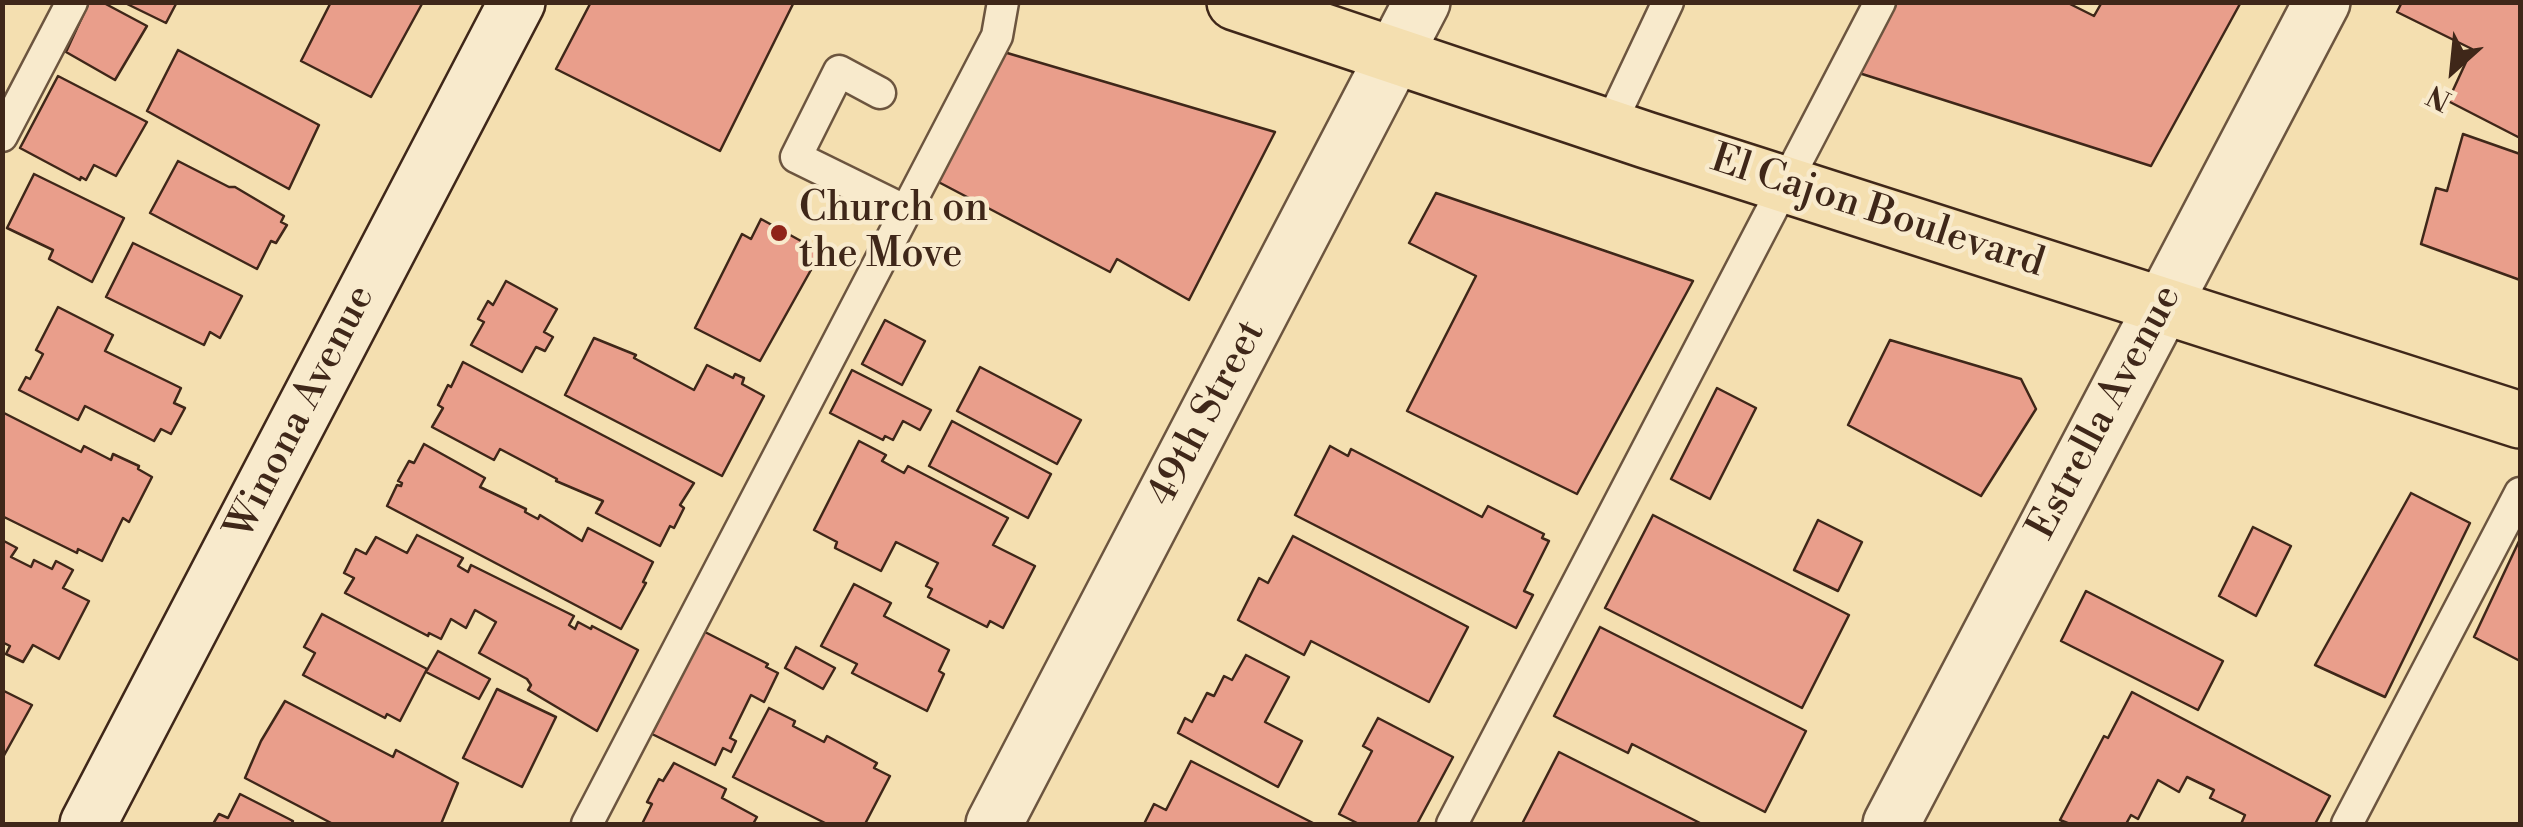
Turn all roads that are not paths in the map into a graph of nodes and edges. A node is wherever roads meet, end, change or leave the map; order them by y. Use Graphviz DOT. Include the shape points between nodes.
graph roads {
  1 [pos="72,2"];
  2 [pos="517,2"];
  3 [pos="1003,2"];
  4 [pos="1235,2"];
  5 [pos="1422,2"];
  6 [pos="1668,2"];
  7 [pos="1880,2"];
  8 [pos="2322,2"];
  9 [pos="1394,55"];
  10 [pos="880,93"];
  11 [pos="1609,127"];
  12 [pos="2,136"];
  13 [pos="1784,184"];
  14 [pos="906,212"];
  15 [pos="2164,303"];
  16 [pos="2520,420"];
  17 [pos="2520,493"];
  18 [pos="88,824"];
  19 [pos="587,824"];
  20 [pos="994,824"];
  21 [pos="1452,824"];
  22 [pos="1891,824"];
  23 [pos="2347,824"];
  1 -- 12 [label="lane"];
  2 -- 18 [label="street, Winona Avenue"];
  3 -- 14 [label="lane" via="997,36"];
  4 -- 9 [label="main road, El Cajon Boulevard"];
  5 -- 9 [label="street, 49th Street"];
  6 -- 11 [label="lane"];
  7 -- 13 [label="lane"];
  8 -- 15 [label="street, Estrella Avenue"];
  9 -- 11 [label="main road, El Cajon Boulevard"];
  9 -- 20 [label="street, 49th Street"];
  10 -- 14 [label="lane" via="839,71 796,156"];
  11 -- 13 [label="main road, El Cajon Boulevard"];
  13 -- 15 [label="main road, El Cajon Boulevard"];
  13 -- 21 [label="lane"];
  14 -- 19 [label="lane"];
  15 -- 16 [label="main road, El Cajon Boulevard"];
  15 -- 22 [label="street, Estrella Avenue"];
  17 -- 23 [label="lane"];
}
